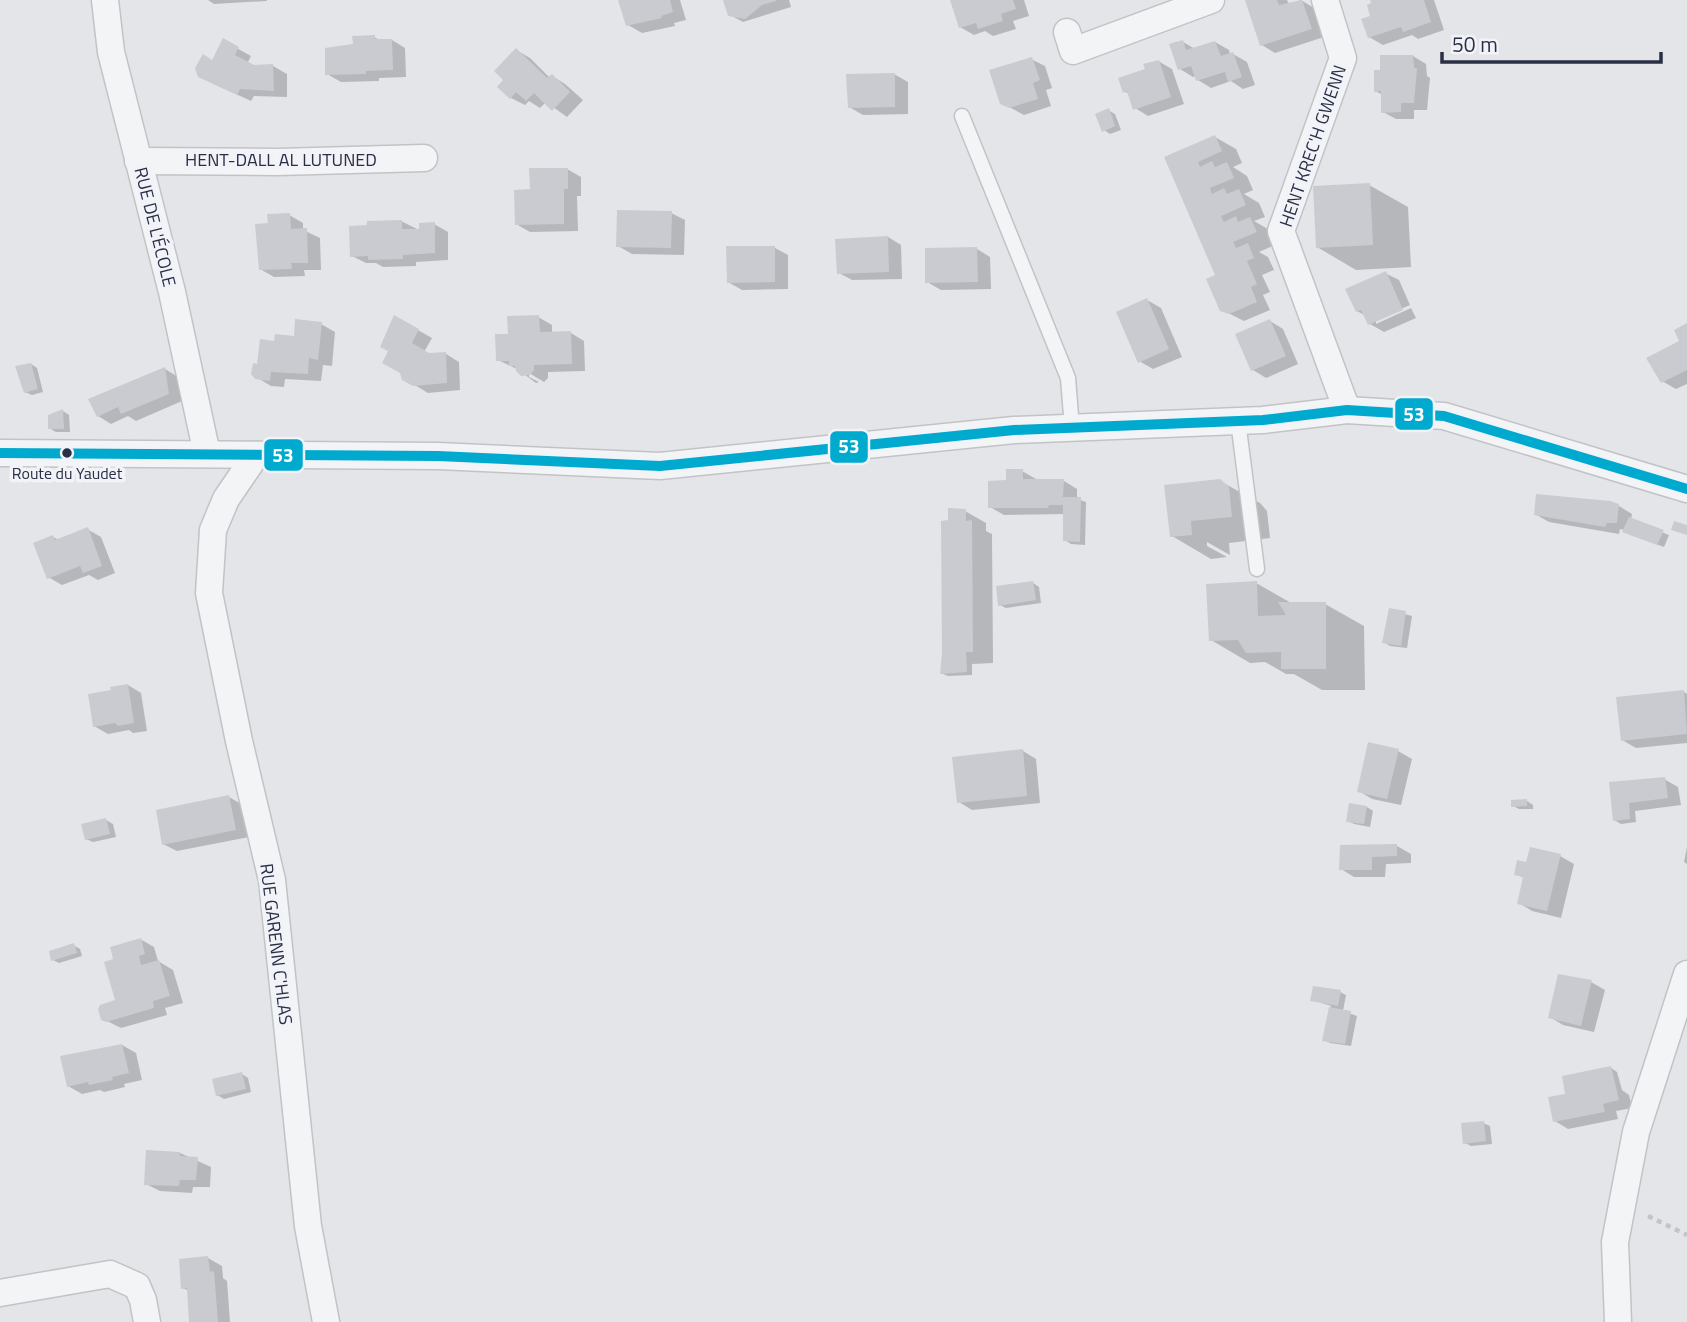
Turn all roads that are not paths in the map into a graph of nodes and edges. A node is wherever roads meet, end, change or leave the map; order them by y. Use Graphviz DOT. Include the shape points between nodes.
graph roads {
  1 [pos="105,0"];
  2 [pos="1211,0"];
  3 [pos="1325,0"];
  4 [pos="1067,32"];
  5 [pos="962,116"];
  6 [pos="424,158"];
  7 [pos="138,161"];
  8 [pos="1347,410"];
  9 [pos="1238,421"];
  10 [pos="1072,428"];
  11 [pos="0,453"];
  12 [pos="206,454"];
  13 [pos="256,454"];
  14 [pos="1687,489"];
  15 [pos="1257,569"];
  16 [pos="1687,974"];
  17 [pos="0,1293"];
  18 [pos="147,1322"];
  19 [pos="326,1322"];
  20 [pos="1618,1322"];
  1 -- 7 [label="street, RUE DE L'ÉCOLE" via="111,52"];
  2 -- 4 [label="street" via="1073,51"];
  3 -- 8 [label="street, HENT KREC'H GWENN" via="1343,58 1281,231"];
  5 -- 10 [label="lane" via="1068,378"];
  6 -- 7 [label="street, HENT-DALL AL LUTUNED"];
  7 -- 12 [label="street, RUE DE L'ÉCOLE" via="172,292"];
  8 -- 9 [label="street"];
  8 -- 14 [label="street" via="1444,416"];
  9 -- 10 [label="street"];
  9 -- 15 [label="lane"];
  10 -- 13 [label="street" via="660,466"];
  11 -- 12 [label="street"];
  12 -- 13 [label="street"];
  13 -- 19 [label="street, RUE GARENN C'HLAS" via="226,499 213,530 209,593 272,880 308,1226"];
  16 -- 20 [label="street" via="1636,1132 1615,1242"];
  17 -- 18 [label="street" via="110,1274 137,1286"];
}
